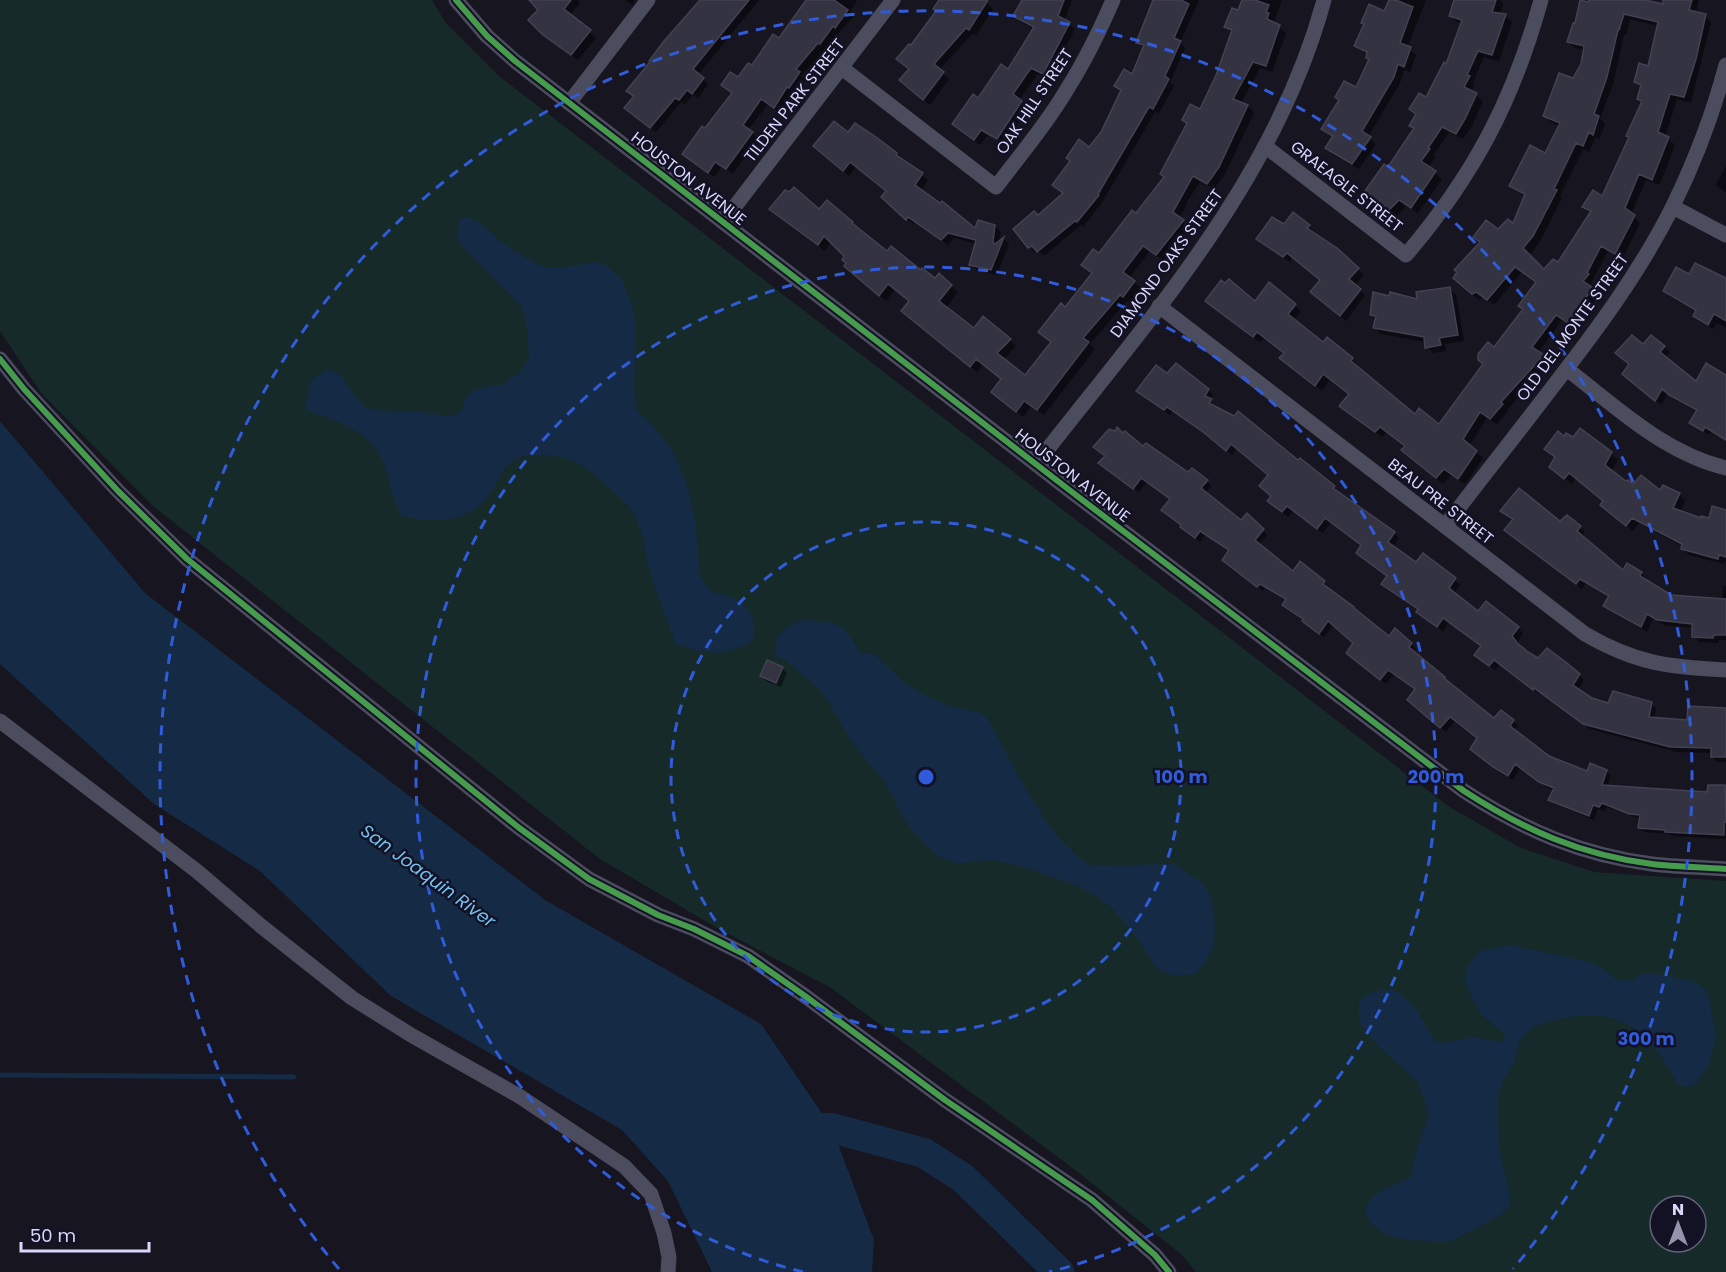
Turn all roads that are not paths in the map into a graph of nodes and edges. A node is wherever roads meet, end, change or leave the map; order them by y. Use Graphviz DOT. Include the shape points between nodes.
graph roads {
  1 [pos="456,0"];
  2 [pos="648,0"];
  3 [pos="893,0"];
  4 [pos="1113,0"];
  5 [pos="1324,0"];
  6 [pos="1540,0"];
  7 [pos="1726,65"];
  8 [pos="842,68"];
  9 [pos="569,103"];
  10 [pos="1265,146"];
  11 [pos="1673,207"];
  12 [pos="723,222"];
  13 [pos="1726,235"];
  14 [pos="1159,306"];
  15 [pos="0,360"];
  16 [pos="1566,369"];
  17 [pos="1036,464"];
  18 [pos="1726,468"];
  19 [pos="1445,526"];
  20 [pos="1726,670"];
  21 [pos="0,720"];
  22 [pos="1726,868"];
  23 [pos="668,1272"];
  24 [pos="1169,1272"];
  1 -- 9 [label="street, HOUSTON AVENUE" via="487,36"];
  2 -- 9 [label="street"];
  3 -- 8 [label="street, TILDEN PARK STREET"];
  4 -- 8 [label="street, OAK HILL STREET" via="1068,88 996,187"];
  5 -- 10 [label="street, DIAMOND OAKS STREET" via="1300,73"];
  6 -- 10 [label="street, GRAEAGLE STREET" via="1530,40 1489,137 1445,208 1406,255"];
  7 -- 11 [label="street, OLD DEL MONTE STREET" via="1699,149"];
  8 -- 12 [label="street, TILDEN PARK STREET"];
  9 -- 12 [label="street, HOUSTON AVENUE"];
  10 -- 14 [label="street, DIAMOND OAKS STREET" via="1210,238"];
  11 -- 13 [label="street"];
  11 -- 16 [label="street, OLD DEL MONTE STREET" via="1604,320"];
  12 -- 17 [label="street, HOUSTON AVENUE"];
  14 -- 17 [label="street, DIAMOND OAKS STREET"];
  14 -- 19 [label="street, BEAU PRE STREET"];
  15 -- 24 [label="street" via="118,491 187,559 518,826 597,884 748,956 945,1100 1092,1200"];
  16 -- 18 [label="street" via="1663,442 1700,461"];
  16 -- 19 [label="street, OLD DEL MONTE STREET"];
  17 -- 22 [label="street, HOUSTON AVENUE" via="1497,813 1537,833 1610,857"];
  19 -- 20 [label="street, BEAU PRE STREET" via="1608,648 1659,664"];
  21 -- 23 [label="street" via="198,872 352,998 519,1096 624,1166 651,1194 664,1233"];
}
